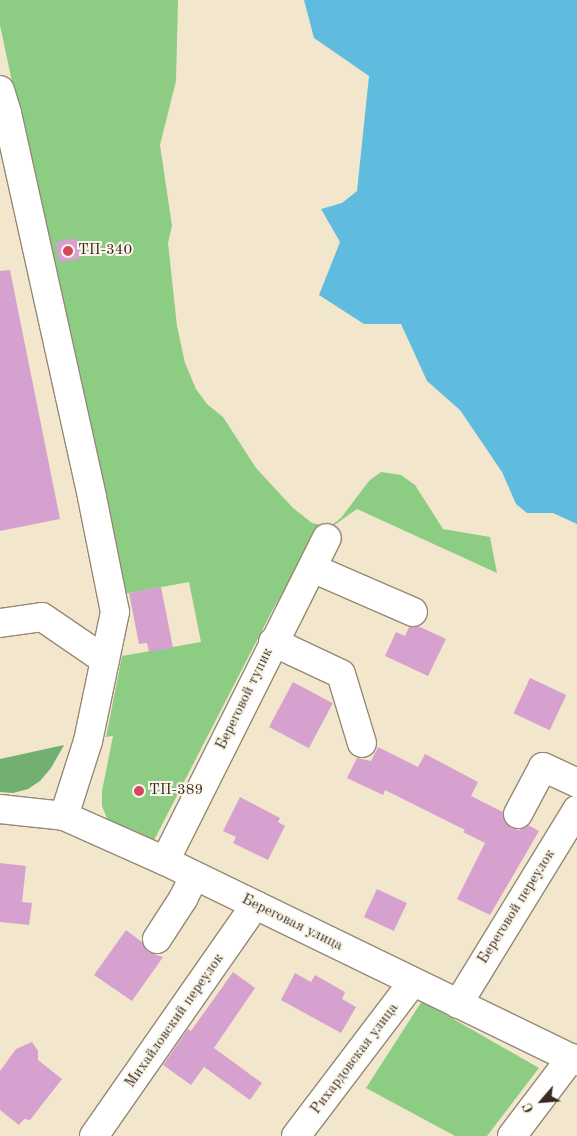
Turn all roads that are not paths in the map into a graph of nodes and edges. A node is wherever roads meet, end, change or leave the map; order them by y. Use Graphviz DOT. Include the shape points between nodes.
graph roads {
  1 [pos="0,90"];
  2 [pos="327,538"];
  3 [pos="312,568"];
  4 [pos="413,612"];
  5 [pos="0,623"];
  6 [pos="273,642"];
  7 [pos="105,660"];
  8 [pos="362,743"];
  9 [pos="577,782"];
  10 [pos="0,810"];
  11 [pos="577,810"];
  12 [pos="518,814"];
  13 [pos="64,816"];
  14 [pos="165,862"];
  15 [pos="194,876"];
  16 [pos="255,905"];
  17 [pos="157,939"];
  18 [pos="413,982"];
  19 [pos="458,1004"];
  20 [pos="574,1060"];
  21 [pos="94,1136"];
  22 [pos="296,1136"];
  23 [pos="512,1136"];
  1 -- 7 [label="street" via="115,612"];
  2 -- 3 [label="street, Береговой тупик"];
  3 -- 4 [label="street"];
  3 -- 6 [label="street, Береговой тупик"];
  5 -- 7 [label="street" via="42,618"];
  6 -- 8 [label="street" via="341,674"];
  6 -- 14 [label="street, Береговой тупик"];
  7 -- 13 [label="street" via="88,741"];
  9 -- 12 [label="street" via="543,767"];
  10 -- 13 [label="street, Береговая улица"];
  11 -- 19 [label="street, Береговой переулок"];
  13 -- 14 [label="street, Береговая улица"];
  14 -- 15 [label="street, Береговая улица"];
  15 -- 16 [label="street, Береговая улица"];
  15 -- 17 [label="street"];
  16 -- 18 [label="street, Береговая улица"];
  16 -- 21 [label="street, Михайловский переулок"];
  18 -- 19 [label="street, Береговая улица"];
  18 -- 22 [label="street, Рихардовская улица"];
  19 -- 20 [label="street, Береговая улица"];
  20 -- 23 [label="street"];
}
